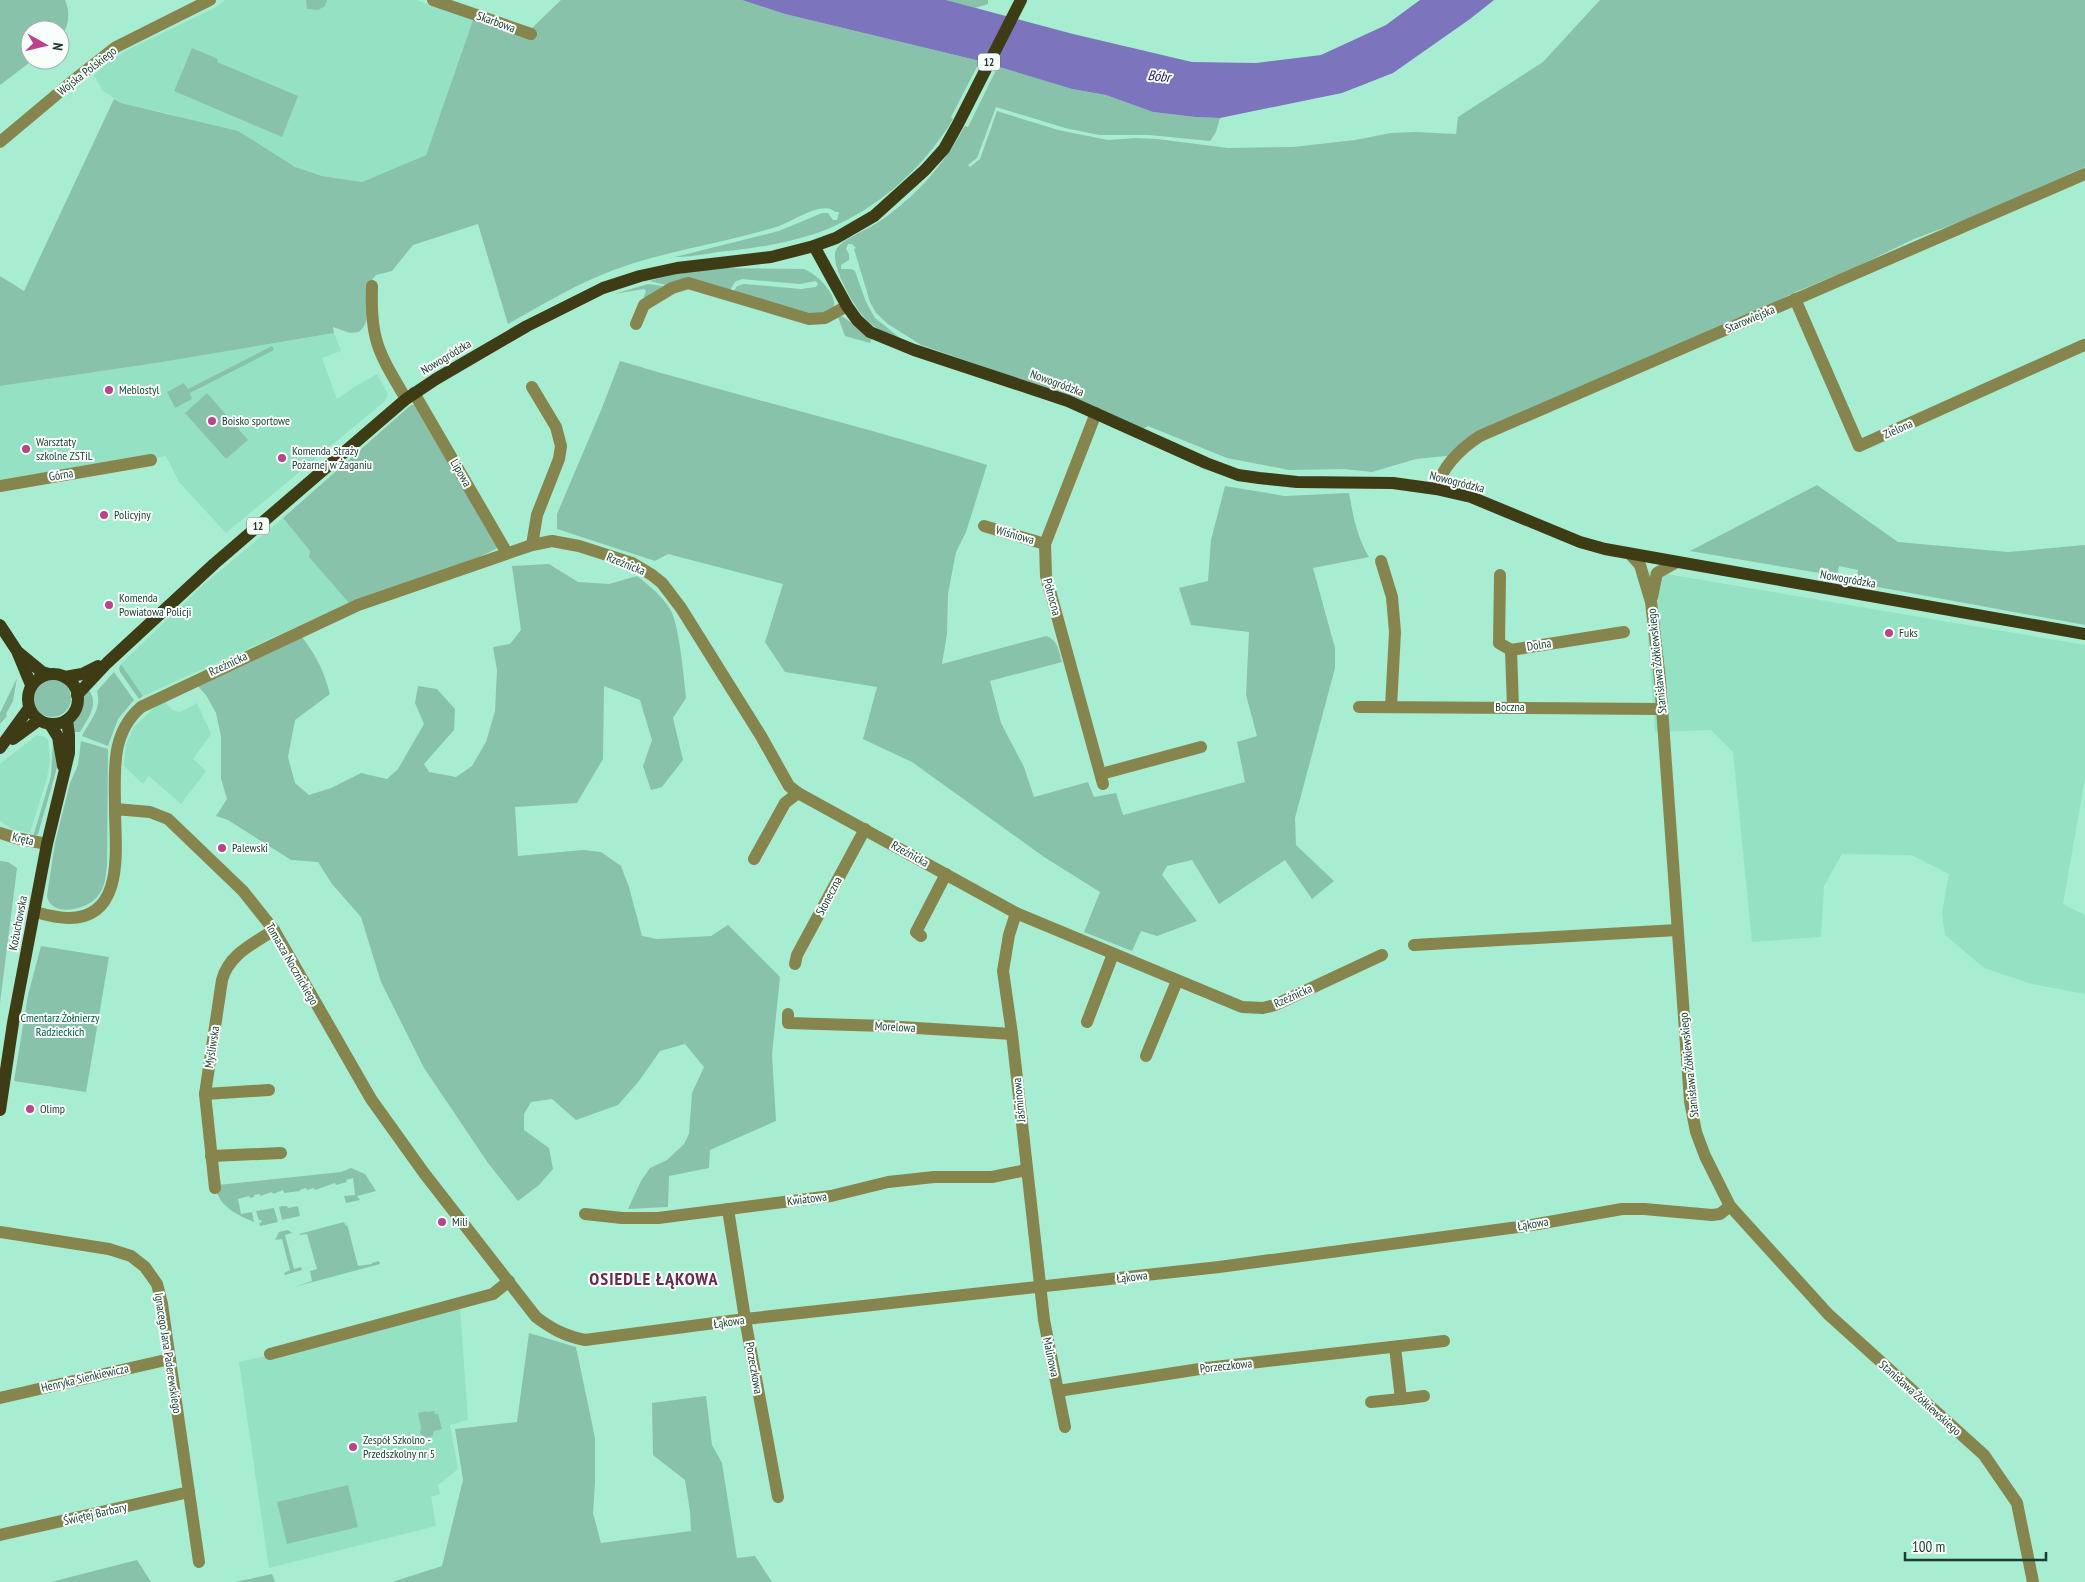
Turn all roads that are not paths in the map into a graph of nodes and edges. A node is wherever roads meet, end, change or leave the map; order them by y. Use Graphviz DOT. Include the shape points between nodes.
graph roads {
  1 [pos="210,0"];
  2 [pos="433,0"];
  3 [pos="1020,0"];
  4 [pos="530,34"];
  5 [pos="0,142"];
  6 [pos="2085,174"];
  7 [pos="814,246"];
  8 [pos="372,286"];
  9 [pos="1795,299"];
  10 [pos="846,306"];
  11 [pos="636,324"];
  12 [pos="2084,345"];
  13 [pos="532,387"];
  14 [pos="410,396"];
  15 [pos="1096,413"];
  16 [pos="151,460"];
  17 [pos="0,486"];
  18 [pos="1436,489"];
  19 [pos="984,526"];
  20 [pos="1045,544"];
  21 [pos="532,545"];
  22 [pos="507,553"];
  23 [pos="1630,554"];
  24 [pos="1381,561"];
  25 [pos="1675,563"];
  26 [pos="1500,575"];
  27 [pos="1651,602"];
  28 [pos="0,626"];
  29 [pos="1624,632"];
  30 [pos="2085,634"];
  31 [pos="1511,650"];
  32 [pos="17,651"];
  33 [pos="107,662"];
  34 [pos="49,674"];
  35 [pos="65,677"];
  36 [pos="31,685"];
  37 [pos="77,695"];
  38 [pos="1359,707"];
  39 [pos="1391,707"];
  40 [pos="1513,707"];
  41 [pos="29,708"];
  42 [pos="1662,709"];
  43 [pos="66,720"];
  44 [pos="44,722"];
  45 [pos="2,746"];
  46 [pos="1201,747"];
  47 [pos="63,771"];
  48 [pos="798,793"];
  49 [pos="115,809"];
  50 [pos="865,830"];
  51 [pos="0,833"];
  52 [pos="47,844"];
  53 [pos="754,859"];
  54 [pos="946,874"];
  55 [pos="34,912"];
  56 [pos="1016,913"];
  57 [pos="274,930"];
  58 [pos="1677,930"];
  59 [pos="921,936"];
  60 [pos="1414,945"];
  61 [pos="1113,954"];
  62 [pos="1382,954"];
  63 [pos="795,964"];
  64 [pos="1177,981"];
  65 [pos="788,1014"];
  66 [pos="1087,1022"];
  67 [pos="1012,1034"];
  68 [pos="1146,1056"];
  69 [pos="269,1090"];
  70 [pos="205,1094"];
  71 [pos="0,1110"];
  72 [pos="281,1153"];
  73 [pos="211,1156"];
  74 [pos="1026,1170"];
  75 [pos="215,1188"];
  76 [pos="1730,1206"];
  77 [pos="728,1209"];
  78 [pos="585,1214"];
  79 [pos="0,1232"];
  80 [pos="509,1281"];
  81 [pos="1040,1287"];
  82 [pos="536,1317"];
  83 [pos="746,1319"];
  84 [pos="1444,1341"];
  85 [pos="1395,1347"];
  86 [pos="270,1354"];
  87 [pos="170,1359"];
  88 [pos="1058,1391"];
  89 [pos="1424,1396"];
  90 [pos="0,1398"];
  91 [pos="1401,1399"];
  92 [pos="1371,1402"];
  93 [pos="1065,1427"];
  94 [pos="189,1492"];
  95 [pos="778,1497"];
  96 [pos="0,1535"];
  97 [pos="199,1562"];
  98 [pos="2034,1582"];
  1 -- 5 [label="street, Wojska Polskiego" via="116,47"];
  2 -- 4 [label="street, Skarbowa"];
  3 -- 7 [label="main road, 12" via="944,149 892,203 858,226"];
  6 -- 9 [label="street, Starowiejska"];
  7 -- 10 [label="main road, Nowogródzka"];
  7 -- 14 [label="main road, Nowogródzka / 12" via="771,257 677,268 612,285 527,326"];
  8 -- 14 [label="street, Lipowa" via="372,321 377,345 388,369"];
  9 -- 12 [label="street, Zielona" via="1859,446"];
  9 -- 18 [label="street, Starowiejska" via="1480,436 1448,463"];
  10 -- 11 [label="street" via="825,318 809,319 688,283 677,285 644,305"];
  10 -- 15 [label="main road, Nowogródzka" via="870,332"];
  13 -- 21 [label="street" via="556,427 561,446 537,515"];
  14 -- 22 [label="street, Lipowa"];
  14 -- 33 [label="main road, Nowogródzka / 12" via="214,564"];
  15 -- 18 [label="main road, Nowogródzka" via="1238,475 1297,482 1393,484"];
  15 -- 20 [label="street, Północna"];
  16 -- 17 [label="street, Górna"];
  18 -- 23 [label="main road, Nowogródzka" via="1471,497 1580,542"];
  19 -- 20 [label="street, Wiśniowa"];
  20 -- 46 [label="street, Północna" via="1046,576 1102,779"];
  21 -- 22 [label="street, Rzeźnicka"];
  21 -- 48 [label="street, Rzeźnicka" via="552,542 579,546 632,563 662,583 681,608 789,786"];
  22 -- 49 [label="street, Rzeźnicka" via="358,605 141,707 125,724 120,735 116,757"];
  23 -- 25 [label="main road, Nowogródzka"];
  23 -- 27 [label="street, Stanisława Żółkiewskiego" via="1640,565"];
  24 -- 39 [label="street" via="1392,597 1395,632"];
  25 -- 27 [label="street, Stanisława Żółkiewskiego" via="1657,574"];
  25 -- 30 [label="main road, Nowogródzka"];
  26 -- 31 [label="street" via="1499,643"];
  27 -- 42 [label="street, Stanisława Żółkiewskiego"];
  28 -- 32 [label="main road"];
  29 -- 31 [label="street, Dolna"];
  31 -- 40 [label="street, Dolna"];
  32 -- 34 [label="main road"];
  32 -- 36 [label="main road"];
  33 -- 35 [label="main road, Nowogródzka / 12" via="82,674"];
  33 -- 37 [label="main road, Nowogródzka / 12"];
  34 -- 35 [label="main road, 12"];
  34 -- 36 [label="main road"];
  35 -- 37 [label="main road"];
  36 -- 41 [label="main road"];
  37 -- 43 [label="main road, 12" via="75,709"];
  38 -- 39 [label="street, Boczna"];
  39 -- 40 [label="street, Boczna"];
  40 -- 42 [label="street, Boczna"];
  41 -- 44 [label="main road"];
  41 -- 45 [label="main road"];
  42 -- 58 [label="street, Stanisława Żółkiewskiego"];
  43 -- 44 [label="main road"];
  43 -- 47 [label="main road, Kożuchowska" via="70,746"];
  44 -- 45 [label="main road"];
  44 -- 47 [label="main road, Kożuchowska" via="58,737"];
  47 -- 52 [label="main road, Kożuchowska"];
  48 -- 50 [label="street, Rzeźnicka"];
  48 -- 53 [label="street" via="785,803"];
  49 -- 55 [label="street" via="115,871 112,887 98,909 85,916 69,918"];
  49 -- 57 [label="street, Tomasza Nocznickiego" via="150,812 168,819 243,891"];
  50 -- 54 [label="street, Rzeźnicka"];
  50 -- 63 [label="street, Słoneczna"];
  51 -- 52 [label="street, Kręta"];
  52 -- 55 [label="main road, Kożuchowska"];
  54 -- 56 [label="street, Rzeźnicka"];
  54 -- 59 [label="street" via="916,932"];
  55 -- 71 [label="main road, Kożuchowska"];
  56 -- 61 [label="street, Rzeźnicka"];
  56 -- 67 [label="street, Jaśminowa" via="1003,971"];
  57 -- 70 [label="street, Myśliwska" via="226,967"];
  57 -- 80 [label="street, Tomasza Nocznickiego" via="371,1099"];
  58 -- 60 [label="street"];
  58 -- 76 [label="street, Stanisława Żółkiewskiego" via="1690,1101 1705,1156"];
  61 -- 64 [label="street, Rzeźnicka"];
  61 -- 66 [label="street"];
  62 -- 64 [label="street, Rzeźnicka" via="1263,1008 1233,1005"];
  64 -- 68 [label="street"];
  65 -- 67 [label="street, Morelowa" via="788,1022"];
  67 -- 74 [label="street, Jaśminowa"];
  69 -- 70 [label="street"];
  70 -- 73 [label="street, Myśliwska"];
  72 -- 73 [label="street"];
  73 -- 75 [label="street, Myśliwska"];
  74 -- 77 [label="street, Kwiatowa" via="992,1177 934,1177 888,1182 831,1196"];
  74 -- 81 [label="street, Jaśminowa"];
  76 -- 81 [label="street, Łąkowa" via="1720,1214 1712,1215 1622,1209 1467,1234"];
  76 -- 98 [label="street, Stanisława Żółkiewskiego" via="1828,1314 1984,1455 2017,1502"];
  77 -- 78 [label="street, Kwiatowa" via="658,1218"];
  77 -- 83 [label="street, Porzeczkowa"];
  79 -- 87 [label="street, Ignacego Jana Paderewskiego" via="109,1249 131,1256 145,1267 157,1284"];
  80 -- 82 [label="street, Tomasza Nocznickiego"];
  80 -- 86 [label="street" via="493,1294"];
  81 -- 83 [label="street, Łąkowa"];
  81 -- 88 [label="street, Malinowa"];
  82 -- 83 [label="street, Łąkowa" via="552,1329 585,1340"];
  83 -- 95 [label="street, Porzeczkowa"];
  84 -- 85 [label="street, Porzeczkowa"];
  85 -- 88 [label="street, Porzeczkowa" via="1206,1368"];
  85 -- 91 [label="street"];
  87 -- 90 [label="street, Henryka Sienkiewicza"];
  87 -- 94 [label="street, Ignacego Jana Paderewskiego"];
  88 -- 93 [label="street, Malinowa"];
  89 -- 91 [label="street"];
  91 -- 92 [label="street"];
  94 -- 96 [label="street, Świętej Barbary"];
  94 -- 97 [label="street, Ignacego Jana Paderewskiego"];
}
